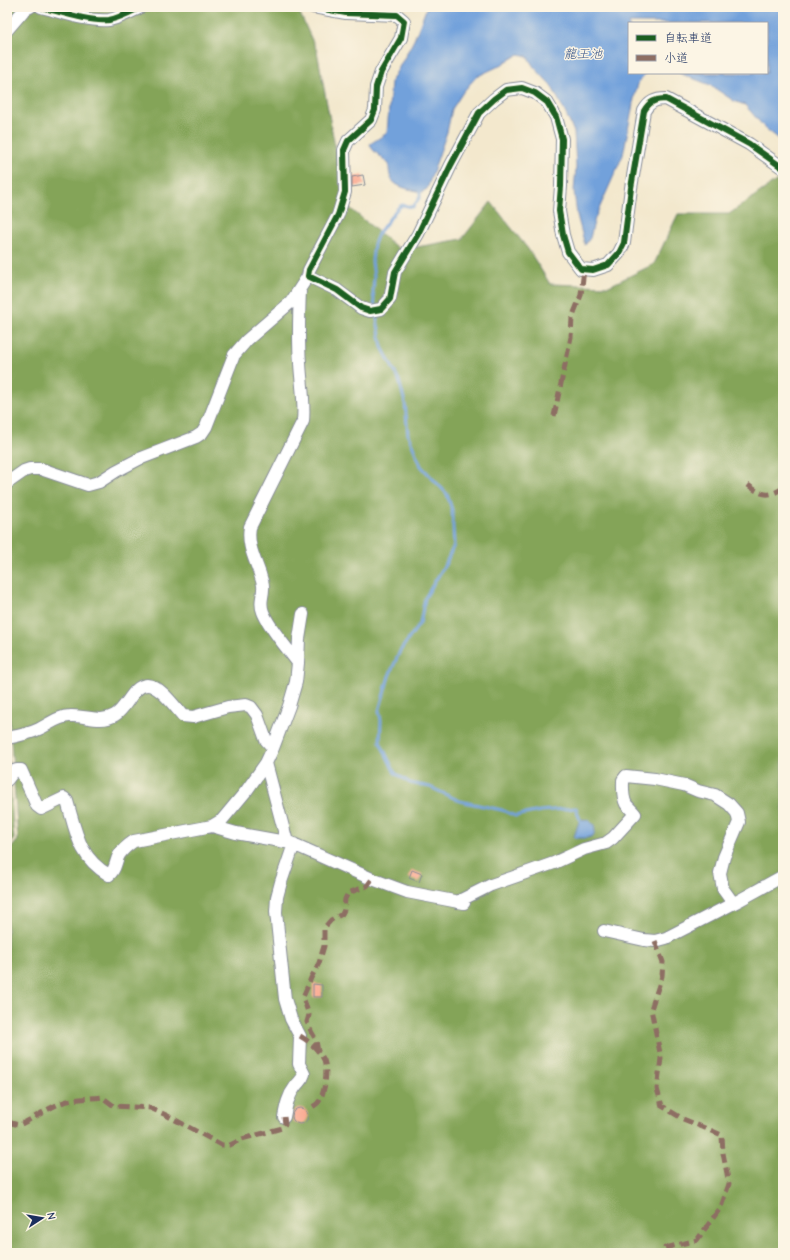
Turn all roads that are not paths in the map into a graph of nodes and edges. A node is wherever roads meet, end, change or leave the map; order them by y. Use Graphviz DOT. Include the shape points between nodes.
graph roads {
  1 [pos="30,7"];
  2 [pos="41,7"];
  3 [pos="141,7"];
  4 [pos="313,7"];
  5 [pos="7,30"];
  6 [pos="783,168"];
  7 [pos="308,276"];
  8 [pos="300,288"];
  9 [pos="7,483"];
  10 [pos="303,614"];
  11 [pos="298,663"];
  12 [pos="7,738"];
  13 [pos="273,748"];
  14 [pos="266,763"];
  15 [pos="7,780"];
  16 [pos="212,826"];
  17 [pos="291,843"];
  18 [pos="571,844"];
  19 [pos="584,849"];
  20 [pos="783,876"];
  21 [pos="733,903"];
  22 [pos="604,931"];
  23 [pos="284,1117"];
  1 -- 5 [label="street" via="24,10"];
  2 -- 3 [label="street" via="91,19 109,20"];
  4 -- 7 [label="street" via="346,13 397,14 404,21 401,38 381,72 376,86 375,110 371,120 348,142 344,150 345,192 338,215"];
  6 -- 7 [label="street" via="749,144 666,100 658,99 648,104 644,111 624,243 608,265 593,270 581,269 568,252 559,212 562,139 556,117 547,102 535,93 522,88 506,90 479,113 418,234 395,272 390,299 380,309 370,312 361,308 337,290"];
  7 -- 8 [label="street"];
  8 -- 9 [label="street" via="291,302 247,340 234,355 206,427 196,437 138,459 99,482 88,485 41,469 24,471"];
  8 -- 11 [label="street" via="303,421 250,527 248,537 264,589 261,601 263,613"];
  10 -- 11 [label="street"];
  11 -- 13 [label="street" via="289,706"];
  12 -- 13 [label="street" via="38,730 70,716 101,720 116,715 136,690 148,684 160,690 184,716 193,717 228,707 246,705 257,715 266,740"];
  13 -- 14 [label="street"];
  14 -- 16 [label="street" via="222,820"];
  14 -- 17 [label="street"];
  15 -- 16 [label="street" via="14,771 21,770 37,806 41,808 64,798 79,843 100,870 109,875 113,872 119,855 134,841"];
  16 -- 17 [label="street"];
  17 -- 19 [label="street" via="406,892 463,903 491,885"];
  17 -- 23 [label="street" via="280,882 276,912 285,999 300,1036 299,1064 304,1074 286,1102"];
  18 -- 19 [label="street"];
  19 -- 21 [label="street" via="606,843 635,814 626,805 623,796 623,780 626,776 655,779 715,794 737,813 739,822 720,873 723,888"];
  20 -- 21 [label="street"];
  21 -- 22 [label="street" via="666,938 655,941"];
}
